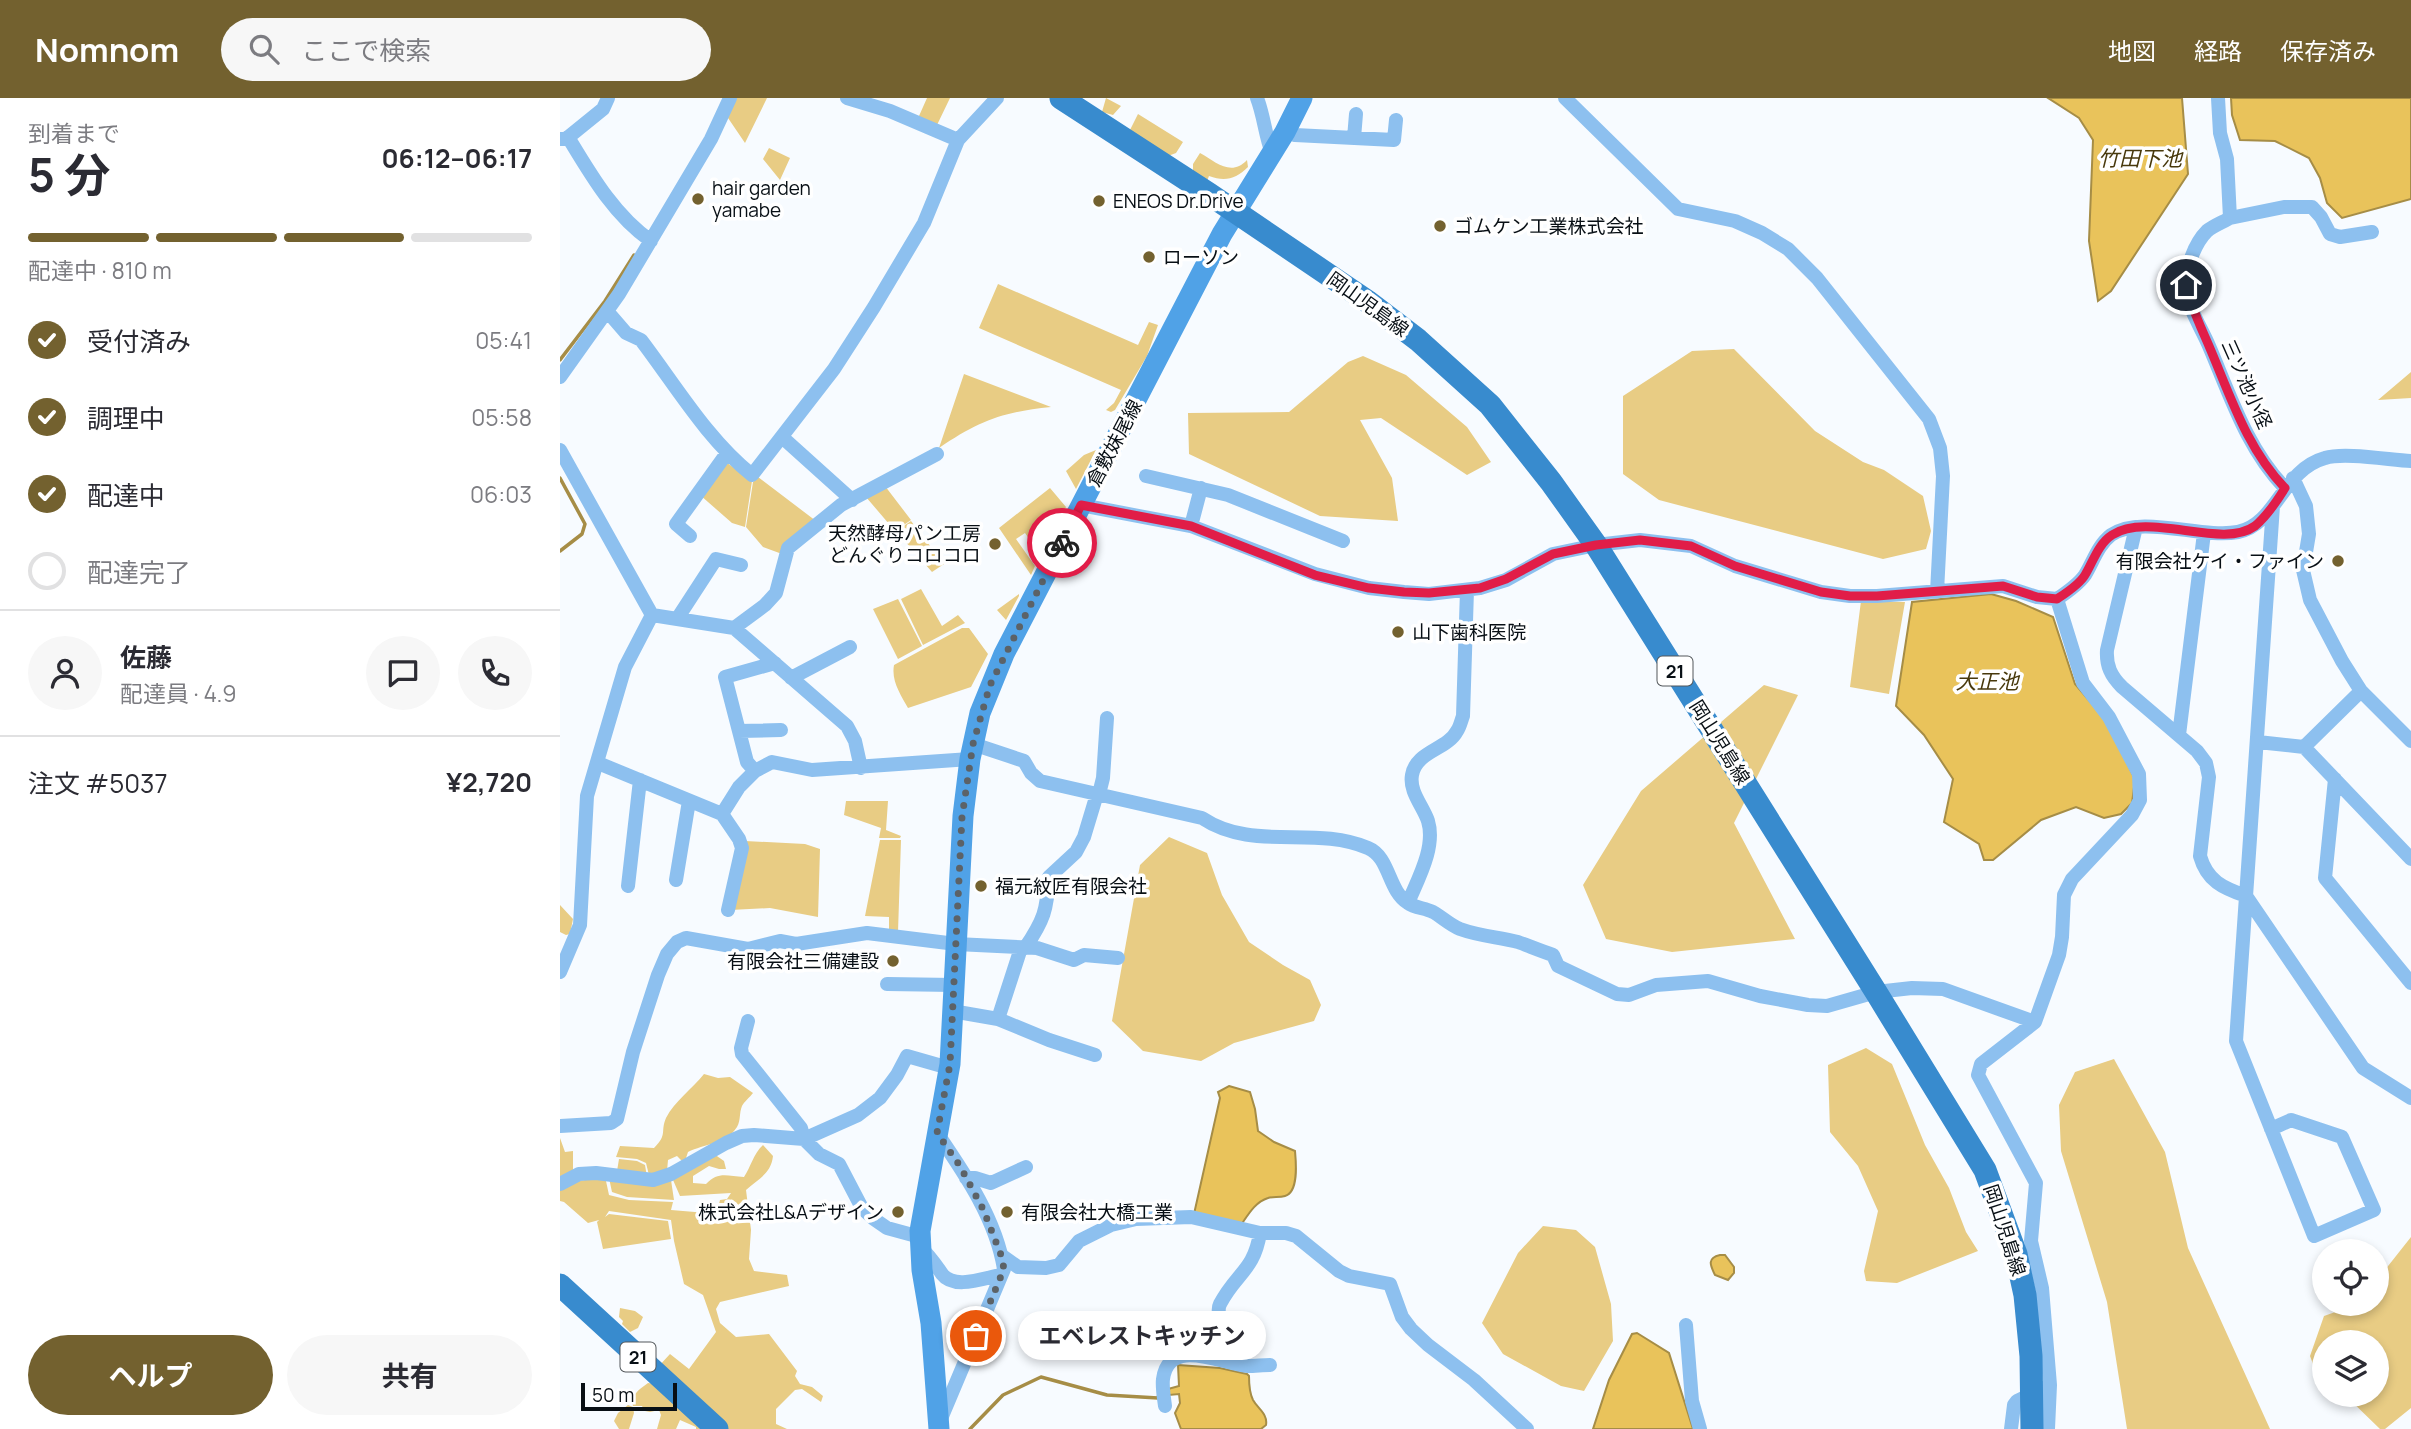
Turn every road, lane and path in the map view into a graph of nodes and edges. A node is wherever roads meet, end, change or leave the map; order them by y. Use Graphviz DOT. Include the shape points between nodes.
graph roads {
  1 [pos="608,98"];
  2 [pos="730,98"];
  3 [pos="847,98"];
  4 [pos="997,98"];
  5 [pos="1061,98"];
  6 [pos="1256,98"];
  7 [pos="1302,98"];
  8 [pos="1565,98"];
  9 [pos="2218,98"];
  10 [pos="1356,114"];
  11 [pos="1396,120"];
  12 [pos="1285,132"];
  13 [pos="564,138"];
  14 [pos="1354,138"];
  15 [pos="958,140"];
  16 [pos="1272,153"];
  17 [pos="1235,212"];
  18 [pos="2230,218"];
  19 [pos="2372,232"];
  20 [pos="647,238"];
  21 [pos="607,311"];
  22 [pos="560,377"];
  23 [pos="782,437"];
  24 [pos="560,450"];
  25 [pos="727,453"];
  26 [pos="937,454"];
  27 [pos="2411,461"];
  28 [pos="1146,476"];
  29 [pos="2289,483"];
  30 [pos="1201,488"];
  31 [pos="852,500"];
  32 [pos="1081,505"];
  33 [pos="2273,506"];
  34 [pos="1191,526"];
  35 [pos="2136,527"];
  36 [pos="2204,533"];
  37 [pos="690,536"];
  38 [pos="1343,541"];
  39 [pos="1596,545"];
  40 [pos="741,565"];
  41 [pos="1467,590"];
  42 [pos="1937,592"];
  43 [pos="2057,599"];
  44 [pos="652,615"];
  45 [pos="677,619"];
  46 [pos="734,628"];
  47 [pos="850,647"];
  48 [pos="775,663"];
  49 [pos="791,678"];
  50 [pos="2361,691"];
  51 [pos="1107,718"];
  52 [pos="781,730"];
  53 [pos="740,731"];
  54 [pos="2179,735"];
  55 [pos="2410,738"];
  56 [pos="2258,742"];
  57 [pos="2304,747"];
  58 [pos="971,751"];
  59 [pos="598,762"];
  60 [pos="861,768"];
  61 [pos="755,771"];
  62 [pos="2335,779"];
  63 [pos="640,780"];
  64 [pos="1098,794"];
  65 [pos="689,801"];
  66 [pos="722,814"];
  67 [pos="2411,859"];
  68 [pos="676,880"];
  69 [pos="628,886"];
  70 [pos="2246,896"];
  71 [pos="1408,903"];
  72 [pos="728,909"];
  73 [pos="956,944"];
  74 [pos="1023,948"];
  75 [pos="1118,958"];
  76 [pos="560,972"];
  77 [pos="2411,983"];
  78 [pos="887,984"];
  79 [pos="954,985"];
  80 [pos="1877,992"];
  81 [pos="952,1011"];
  82 [pos="998,1019"];
  83 [pos="748,1021"];
  84 [pos="2035,1022"];
  85 [pos="1095,1055"];
  86 [pos="949,1068"];
  87 [pos="2411,1097"];
  88 [pos="560,1126"];
  89 [pos="2271,1129"];
  90 [pos="937,1133"];
  91 [pos="804,1139"];
  92 [pos="1026,1167"];
  93 [pos="966,1178"];
  94 [pos="560,1184"];
  95 [pos="1260,1233"];
  96 [pos="921,1242"];
  97 [pos="1001,1255"];
  98 [pos="1001,1275"];
  99 [pos="560,1285"];
  100 [pos="1686,1325"];
  101 [pos="1206,1357"];
  102 [pos="1270,1365"];
  103 [pos="2041,1389"];
  104 [pos="1164,1398"];
  105 [pos="939,1426"];
  106 [pos="717,1429"];
  107 [pos="1527,1429"];
  108 [pos="1700,1429"];
  109 [pos="2011,1429"];
  110 [pos="2032,1429"];
  111 [pos="2049,1429"];
  1 -- 13 [label="street" via="603,109"];
  2 -- 20 [label="street" via="711,139"];
  3 -- 15 [label="street"];
  4 -- 15 [label="street"];
  5 -- 17 [label="main road, 岡山児島線 / 21"];
  6 -- 16 [label="street"];
  7 -- 12 [label="main road, 倉敷妹尾線"];
  8 -- 42 [label="street" via="1678,209 1735,221 1788,249 1842,308 1929,419 1940,448 1943,476"];
  9 -- 18 [label="street"];
  10 -- 14 [label="street"];
  11 -- 14 [label="street" via="1394,140"];
  12 -- 14 [label="street"];
  12 -- 16 [label="main road, 倉敷妹尾線"];
  13 -- 20 [label="street" via="600,191"];
  15 -- 23 [label="street" via="916,239 834,369"];
  16 -- 17 [label="main road, 倉敷妹尾線"];
  17 -- 32 [label="main road, 倉敷妹尾線"];
  17 -- 39 [label="main road, 岡山児島線 / 21" via="1367,301 1460,377 1490,405"];
  18 -- 19 [label="street" via="2284,207 2312,207 2330,234"];
  18 -- 29 [label="street, 三ツ池小径" via="2208,230 2197,244 2186,285 2190,305 2229,397 2267,469"];
  20 -- 21 [label="street"];
  21 -- 22 [label="street"];
  21 -- 25 [label="street" via="626,333 641,340"];
  23 -- 25 [label="street" via="752,475"];
  23 -- 31 [label="street"];
  24 -- 44 [label="street"];
  25 -- 37 [label="street" via="676,524"];
  26 -- 31 [label="street"];
  27 -- 29 [label="street" via="2326,457 2300,470"];
  28 -- 30 [label="street"];
  29 -- 33 [label="street"];
  29 -- 50 [label="street, 三ツ池小径" via="2306,506 2303,570 2310,600"];
  30 -- 34 [label="street"];
  30 -- 38 [label="street"];
  31 -- 46 [label="street" via="788,548 776,593"];
  32 -- 34 [label="street"];
  32 -- 58 [label="main road, 倉敷妹尾線" via="1001,661"];
  33 -- 36 [label="street" via="2254,527"];
  33 -- 56 [label="street"];
  34 -- 41 [label="street" via="1315,575 1369,588 1429,593"];
  35 -- 36 [label="street"];
  35 -- 43 [label="street" via="2112,534 2084,577"];
  35 -- 54 [label="street" via="2106,663 2122,687"];
  36 -- 54 [label="street"];
  39 -- 41 [label="street" via="1553,554 1506,579"];
  39 -- 42 [label="street" via="1640,540 1691,546 1735,566 1850,596"];
  39 -- 80 [label="main road, 岡山児島線 / 21"];
  40 -- 45 [label="street" via="716,559"];
  41 -- 71 [label="street" via="1463,716 1457,733 1420,759 1412,775 1431,838"];
  42 -- 43 [label="street" via="2003,586"];
  43 -- 84 [label="street" via="2083,683 2109,717 2139,775 2140,800 2132,815 2072,879 2064,895 2059,955"];
  44 -- 45 [label="street"];
  44 -- 59 [label="street" via="625,667"];
  45 -- 46 [label="street"];
  46 -- 48 [label="street"];
  47 -- 49 [label="street"];
  48 -- 49 [label="street"];
  48 -- 53 [label="street" via="725,677"];
  49 -- 60 [label="street" via="847,726"];
  50 -- 55 [label="street, 三ツ池小径"];
  50 -- 57 [label="street"];
  51 -- 64 [label="street" via="1104,778"];
  52 -- 53 [label="street"];
  53 -- 61 [label="street" via="747,762"];
  54 -- 70 [label="street" via="2202,757 2209,777 2200,856 2203,867 2216,883"];
  56 -- 57 [label="street"];
  56 -- 70 [label="street"];
  57 -- 62 [label="street"];
  58 -- 60 [label="street"];
  58 -- 64 [label="street" via="1024,761 1040,781"];
  58 -- 73 [label="main road, 倉敷妹尾線" via="962,817"];
  59 -- 63 [label="street"];
  59 -- 76 [label="street" via="587,796 580,925"];
  60 -- 61 [label="street" via="812,770 772,762"];
  61 -- 66 [label="street"];
  62 -- 67 [label="street"];
  62 -- 77 [label="street" via="2326,878"];
  63 -- 65 [label="street"];
  63 -- 69 [label="street"];
  64 -- 71 [label="street" via="1202,818 1218,828 1261,838 1316,837 1371,848"];
  64 -- 74 [label="street" via="1076,852 1049,877 1047,909"];
  65 -- 66 [label="street"];
  65 -- 68 [label="street"];
  66 -- 72 [label="street" via="742,848"];
  70 -- 87 [label="street" via="2362,1068"];
  70 -- 89 [label="street" via="2236,1041"];
  71 -- 80 [label="street" via="1432,911 1457,928 1553,955 1558,966 1618,994 1708,981 1760,996 1827,1006"];
  73 -- 74 [label="street"];
  73 -- 79 [label="main road, 倉敷妹尾線"];
  73 -- 88 [label="street" via="867,933 796,944 780,941 748,949 686,938 677,942 658,975 617,1119"];
  74 -- 75 [label="street" via="1074,960 1084,955"];
  74 -- 82 [label="street"];
  78 -- 79 [label="street"];
  79 -- 81 [label="main road, 倉敷妹尾線"];
  80 -- 84 [label="street" via="1943,989"];
  80 -- 103 [label="main road, 岡山児島線 / 21" via="1985,1170 2016,1254"];
  81 -- 82 [label="street"];
  81 -- 86 [label="main road, 倉敷妹尾線"];
  82 -- 85 [label="street"];
  83 -- 91 [label="street" via="742,1054"];
  84 -- 103 [label="street" via="1981,1064 1978,1075 2036,1183 2031,1241 2042,1288"];
  86 -- 90 [label="main road, 倉敷妹尾線"];
  86 -- 91 [label="street" via="907,1056 880,1098 858,1115"];
  89 -- 89 [label="street" via="2314,1236 2374,1210 2342,1137 2291,1120"];
  90 -- 93 [label="street"];
  90 -- 96 [label="main road, 倉敷妹尾線" via="922,1211"];
  91 -- 94 [label="street" via="742,1136 653,1180 596,1173 579,1174"];
  91 -- 96 [label="street" via="839,1164 862,1208 874,1219"];
  92 -- 93 [label="street" via="991,1183"];
  93 -- 97 [label="street"];
  95 -- 97 [label="street" via="1191,1217 1136,1219 1092,1233 1059,1265 1018,1267"];
  95 -- 101 [label="street" via="1248,1268 1218,1308 1219,1319"];
  95 -- 107 [label="street" via="1296,1236 1349,1276 1390,1284 1411,1329"];
  96 -- 98 [label="street" via="947,1280 955,1283"];
  96 -- 105 [label="main road, 倉敷妹尾線"];
  97 -- 98 [label="street"];
  98 -- 105 [label="street"];
  99 -- 106 [label="main road, 21"];
  100 -- 108 [label="street" via="1692,1401"];
  101 -- 102 [label="street" via="1248,1366"];
  101 -- 104 [label="street" via="1181,1355 1171,1361 1163,1378"];
  103 -- 109 [label="street" via="2014,1405"];
  103 -- 110 [label="main road, 岡山児島線 / 21"];
  103 -- 111 [label="street"];
}
